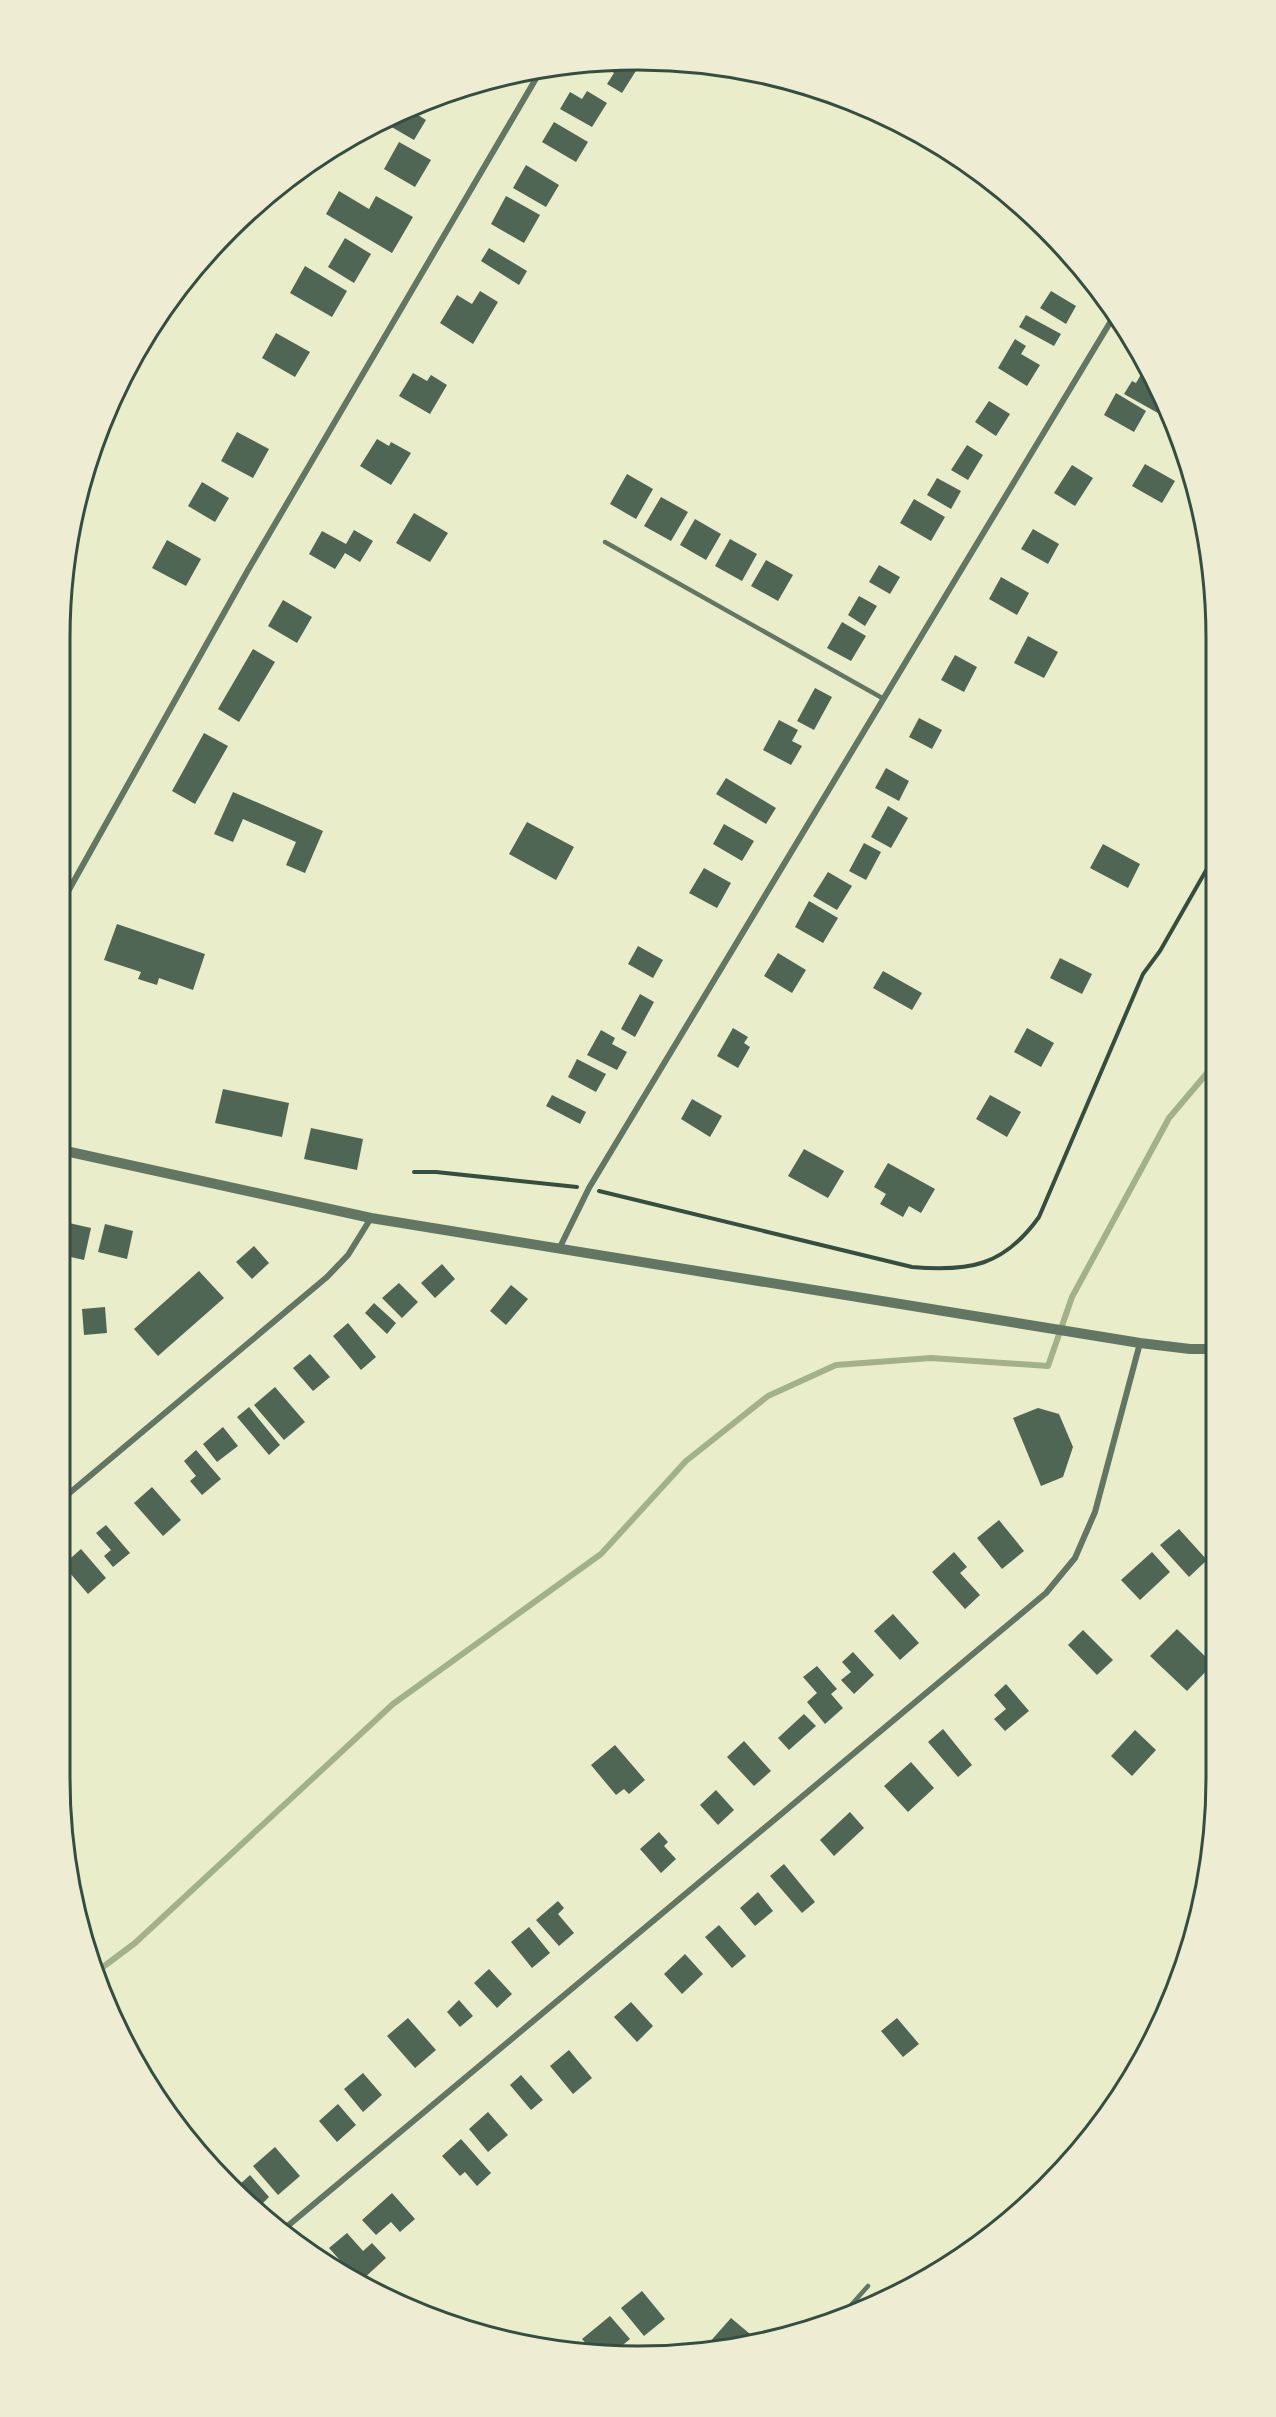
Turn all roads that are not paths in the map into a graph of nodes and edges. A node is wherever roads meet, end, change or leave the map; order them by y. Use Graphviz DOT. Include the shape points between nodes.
graph roads {
  1 [pos="535,80"];
  2 [pos="1110,323"];
  3 [pos="604,542"];
  4 [pos="884,699"];
  5 [pos="70,888"];
  6 [pos="70,1152"];
  7 [pos="371,1218"];
  8 [pos="558,1250"];
  9 [pos="1140,1343"];
  10 [pos="1206,1349"];
  11 [pos="70,1493"];
  12 [pos="288,2225"];
  13 [pos="868,2286"];
  14 [pos="852,2304"];
  1 -- 5 [label="street" via="248,570"];
  2 -- 4 [label="street"];
  3 -- 4 [label="lane"];
  4 -- 8 [label="street" via="589,1188"];
  6 -- 7 [label="street"];
  7 -- 8 [label="street"];
  7 -- 11 [label="street" via="348,1255 327,1277"];
  8 -- 9 [label="street"];
  9 -- 10 [label="street"];
  9 -- 12 [label="street" via="1095,1512 1075,1558 1046,1593"];
  13 -- 14 [label="lane"];
}
